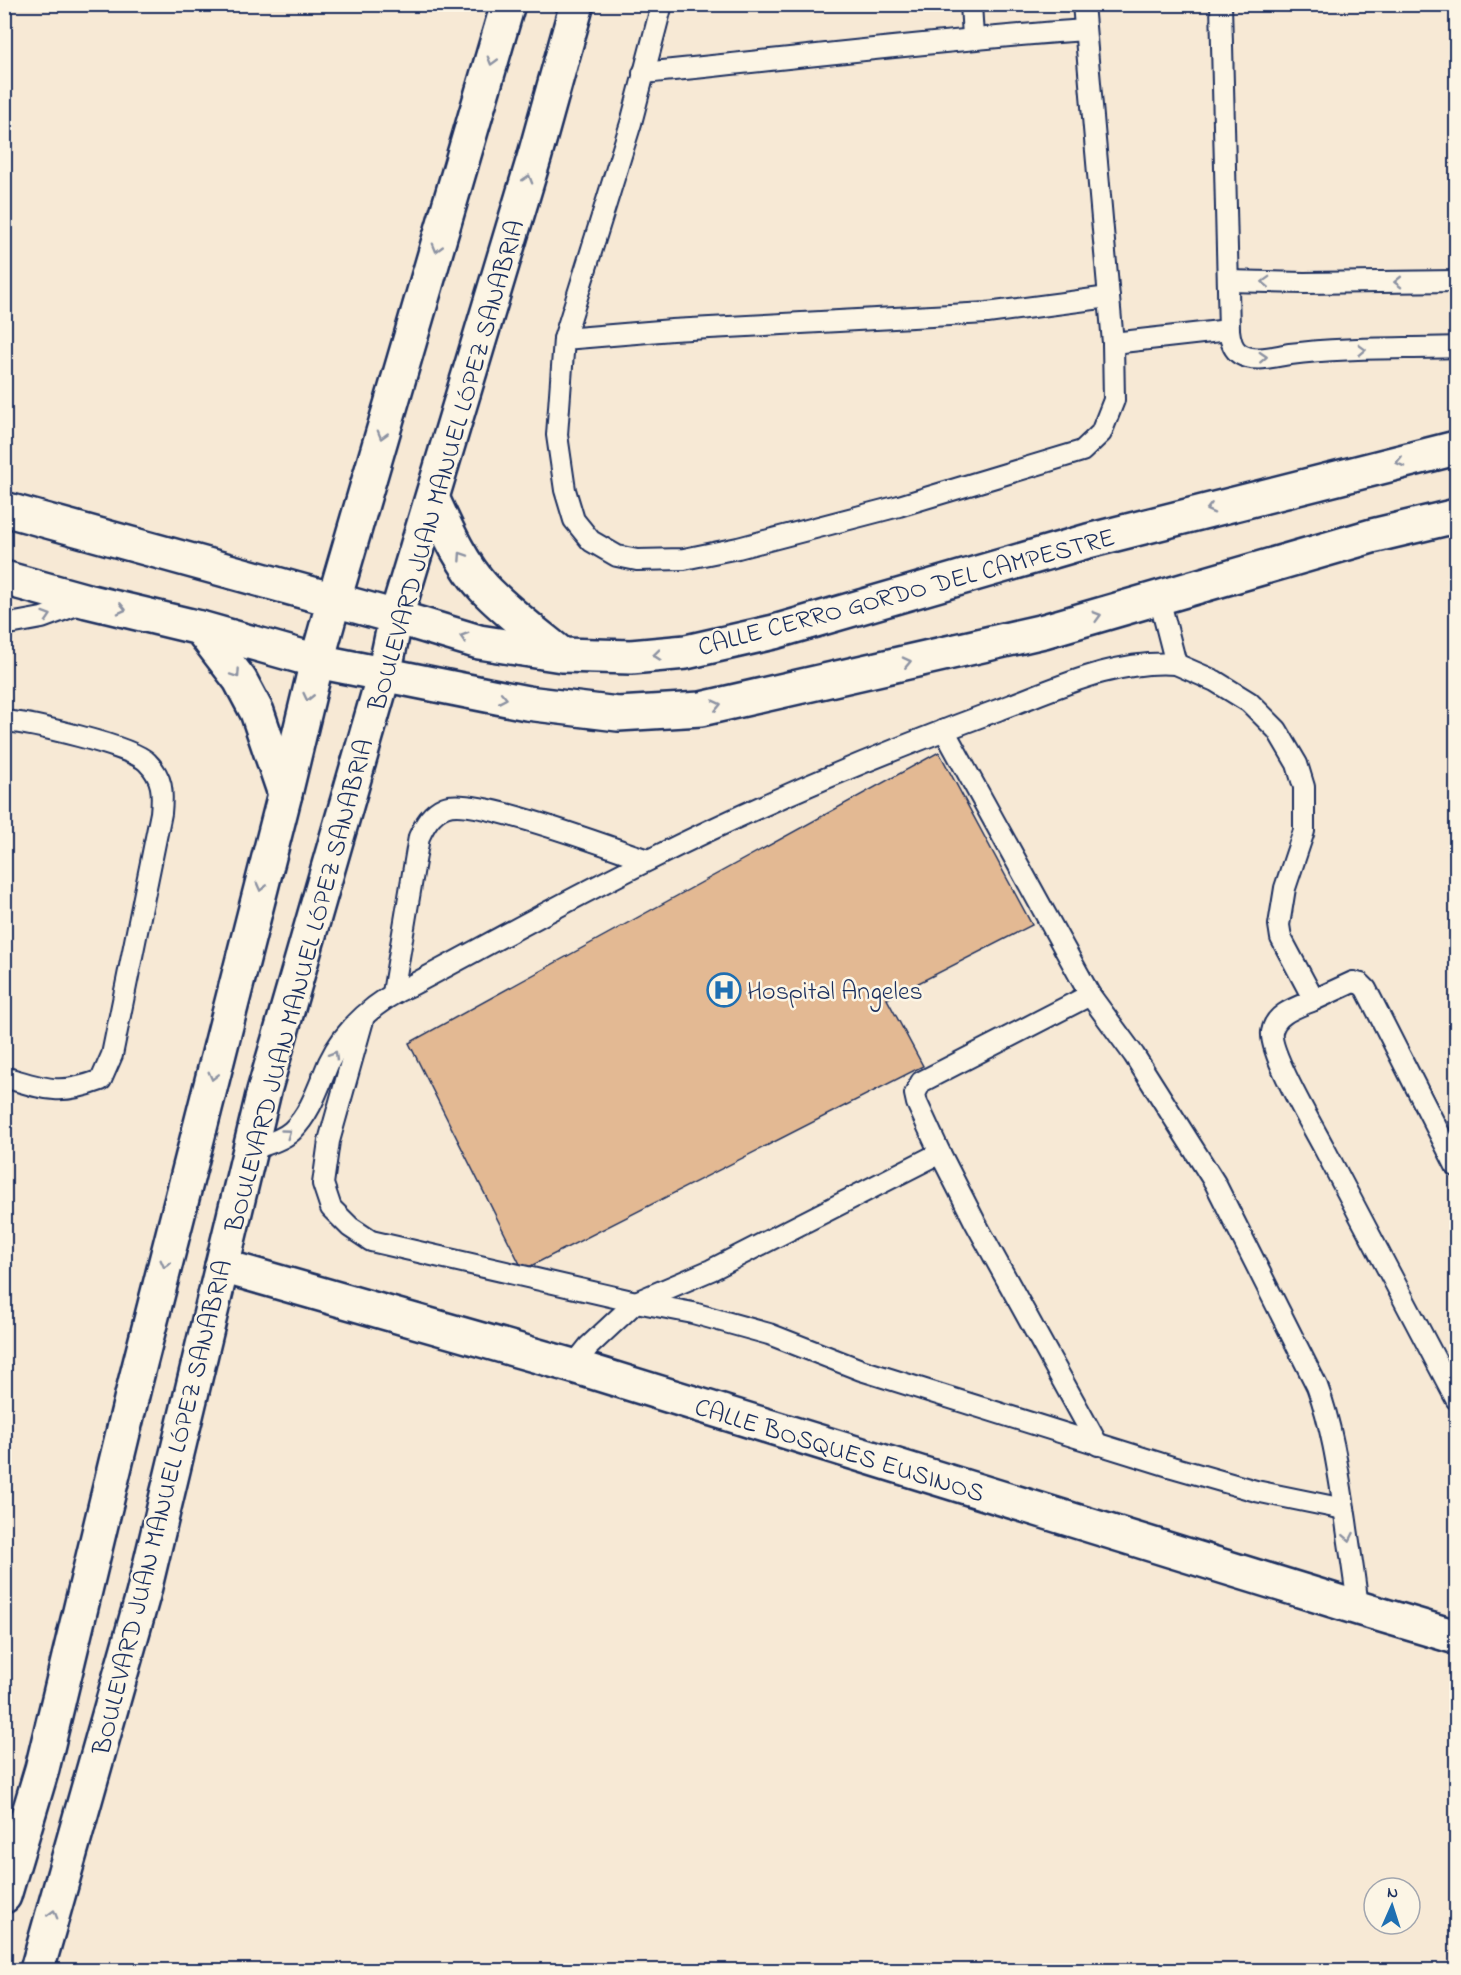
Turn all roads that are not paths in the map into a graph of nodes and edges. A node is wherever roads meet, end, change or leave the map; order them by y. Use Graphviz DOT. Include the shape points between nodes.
graph roads {
  1 [pos="508,4"];
  2 [pos="578,4"];
  3 [pos="662,4"];
  4 [pos="971,4"];
  5 [pos="1083,4"];
  6 [pos="1221,4"];
  7 [pos="1085,30"];
  8 [pos="973,37"];
  9 [pos="643,73"];
  10 [pos="1228,281"];
  11 [pos="1456,281"];
  12 [pos="1109,297"];
  13 [pos="1229,330"];
  14 [pos="564,339"];
  15 [pos="1113,343"];
  16 [pos="1456,346"];
  17 [pos="1456,448"];
  18 [pos="433,500"];
  19 [pos="4,509"];
  20 [pos="1456,516"];
  21 [pos="4,578"];
  22 [pos="1159,598"];
  23 [pos="334,600"];
  24 [pos="87,601"];
  25 [pos="396,617"];
  26 [pos="4,626"];
  27 [pos="200,628"];
  28 [pos="562,656"];
  29 [pos="317,660"];
  30 [pos="1176,664"];
  31 [pos="384,674"];
  32 [pos="4,721"];
  33 [pos="944,730"];
  34 [pos="285,794"];
  35 [pos="648,860"];
  36 [pos="393,993"];
  37 [pos="1090,995"];
  38 [pos="1314,1000"];
  39 [pos="365,1015"];
  40 [pos="4,1077"];
  41 [pos="250,1150"];
  42 [pos="940,1153"];
  43 [pos="1456,1166"];
  44 [pos="222,1266"];
  45 [pos="636,1302"];
  46 [pos="573,1366"];
  47 [pos="1456,1399"];
  48 [pos="1098,1445"];
  49 [pos="1344,1509"];
  50 [pos="1358,1608"];
  51 [pos="1456,1637"];
  52 [pos="4,1896"];
  53 [pos="37,1971"];
  1 -- 23 [label="street, BOULEVARD JUAN MANUEL LÓPEZ SANABRIA, one-way"];
  18 -- 2 [label="street, BOULEVARD JUAN MANUEL LÓPEZ SANABRIA, one-way"];
  3 -- 9 [label="lane"];
  4 -- 8 [label="lane"];
  5 -- 7 [label="lane"];
  6 -- 10 [label="lane"];
  7 -- 8 [label="lane"];
  7 -- 12 [label="lane"];
  8 -- 9 [label="lane"];
  9 -- 14 [label="lane"];
  11 -- 10 [label="lane, one-way"];
  10 -- 13 [label="lane"];
  12 -- 14 [label="lane" via="987,313"];
  12 -- 15 [label="lane"];
  13 -- 15 [label="lane"];
  13 -- 16 [label="lane, one-way" via="1235,350 1258,359 1304,352"];
  14 -- 15 [label="lane" via="557,435 574,520 591,541 617,556 637,560 684,559 738,549 1082,451 1101,433 1114,400"];
  17 -- 28 [label="street, CALLE CERRO GORDO DEL CAMPESTRE, one-way" via="1088,541 763,635 686,652 631,657"];
  18 -- 25 [label="street, BOULEVARD JUAN MANUEL LÓPEZ SANABRIA"];
  28 -- 18 [label="street, one-way" via="482,586 454,544"];
  19 -- 23 [label="street, CALLE CERRO GORDO DEL CAMPESTRE"];
  20 -- 22 [label="street" via="1372,536"];
  21 -- 24 [label="street"];
  22 -- 30 [label="lane"];
  31 -- 22 [label="street, one-way" via="527,703 618,714 700,709 1044,631"];
  23 -- 25 [label="street, CALLE CERRO GORDO DEL CAMPESTRE"];
  23 -- 29 [label="street, BOULEVARD JUAN MANUEL LÓPEZ SANABRIA"];
  26 -- 24 [label="lane, one-way" via="42,618"];
  24 -- 27 [label="street, one-way"];
  28 -- 25 [label="street, CALLE CERRO GORDO DEL CAMPESTRE, one-way" via="479,642"];
  25 -- 31 [label="street, BOULEVARD JUAN MANUEL LÓPEZ SANABRIA"];
  27 -- 29 [label="street"];
  27 -- 34 [label="street, one-way" via="240,680 257,712"];
  29 -- 31 [label="street"];
  29 -- 34 [label="street, BOULEVARD JUAN MANUEL LÓPEZ SANABRIA, one-way"];
  30 -- 33 [label="lane" via="1156,662 1106,671"];
  30 -- 38 [label="lane" via="1249,702 1277,730 1297,764 1304,787 1304,831 1285,888 1279,925 1281,938"];
  31 -- 41 [label="street, BOULEVARD JUAN MANUEL LÓPEZ SANABRIA"];
  32 -- 40 [label="lane" via="132,752 146,761 163,791 112,1055 101,1080 77,1089 51,1090"];
  33 -- 35 [label="lane" via="782,797"];
  33 -- 37 [label="lane"];
  34 -- 52 [label="street, BOULEVARD JUAN MANUEL LÓPEZ SANABRIA, one-way" via="137,1371 42,1769"];
  35 -- 36 [label="lane"];
  35 -- 36 [label="lane" via="500,811 446,807 427,820 419,837"];
  36 -- 39 [label="lane"];
  37 -- 42 [label="lane" via="921,1082 915,1094 917,1102"];
  37 -- 49 [label="lane" via="1134,1055 1215,1183 1317,1386 1326,1410"];
  38 -- 43 [label="lane" via="1353,982 1366,989"];
  38 -- 47 [label="lane" via="1280,1016 1274,1024 1272,1043"];
  41 -- 39 [label="lane, one-way" via="291,1132 312,1101 331,1058"];
  39 -- 45 [label="lane" via="329,1141 323,1184 331,1209 371,1241"];
  41 -- 44 [label="street, BOULEVARD JUAN MANUEL LÓPEZ SANABRIA"];
  42 -- 45 [label="lane" via="711,1270"];
  42 -- 48 [label="lane"];
  44 -- 46 [label="street, CALLE BOSQUES EUSINOS"];
  53 -- 44 [label="street, BOULEVARD JUAN MANUEL LÓPEZ SANABRIA, one-way" via="143,1594"];
  45 -- 46 [label="lane"];
  45 -- 48 [label="lane" via="769,1334 861,1370"];
  46 -- 50 [label="street, CALLE BOSQUES EUSINOS"];
  48 -- 49 [label="lane" via="1256,1491"];
  49 -- 50 [label="lane, one-way"];
  50 -- 51 [label="street, CALLE BOSQUES EUSINOS"];
}
